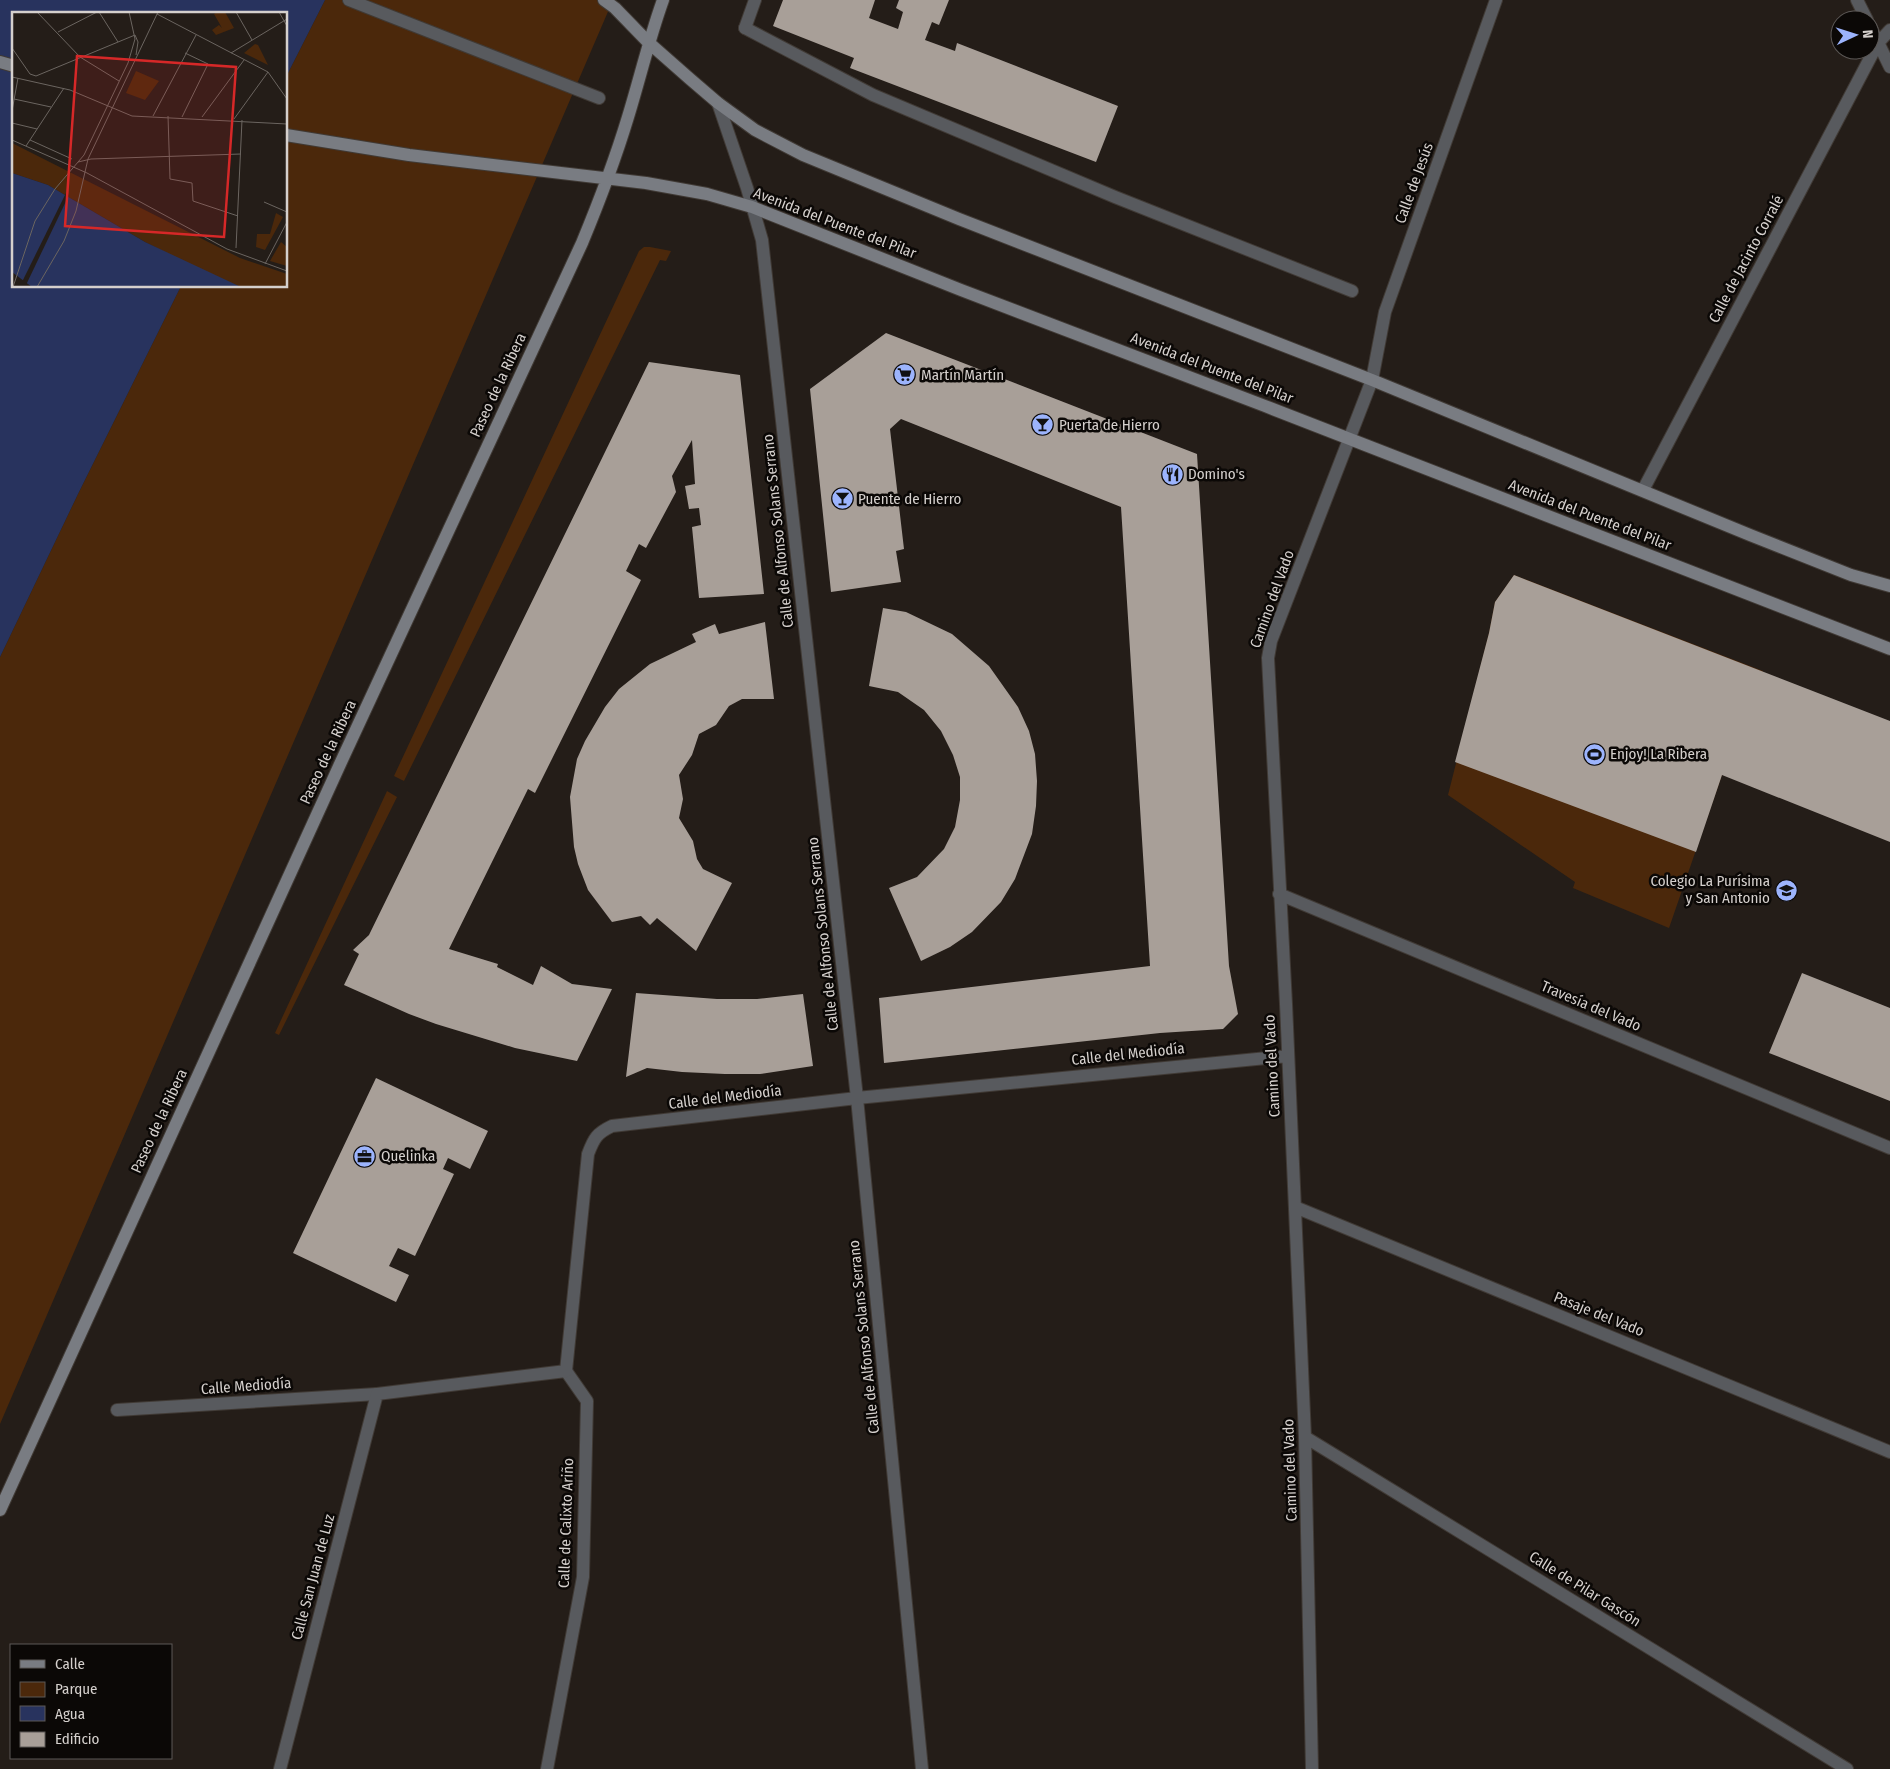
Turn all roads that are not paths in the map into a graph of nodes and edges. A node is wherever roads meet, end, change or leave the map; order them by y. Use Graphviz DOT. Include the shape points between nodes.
graph roads {
  1 [pos="349,0"];
  2 [pos="604,0"];
  3 [pos="664,0"];
  4 [pos="755,0"];
  5 [pos="1496,0"];
  6 [pos="1890,30"];
  7 [pos="1880,41"];
  8 [pos="648,42"];
  9 [pos="1880,47"];
  10 [pos="1869,60"];
  11 [pos="1890,67"];
  12 [pos="599,98"];
  13 [pos="718,103"];
  14 [pos="288,136"];
  15 [pos="607,178"];
  16 [pos="752,206"];
  17 [pos="1352,291"];
  18 [pos="1372,380"];
  19 [pos="1350,439"];
  20 [pos="1643,490"];
  21 [pos="1890,586"];
  22 [pos="1890,649"];
  23 [pos="1279,894"];
  24 [pos="1288,1056"];
  25 [pos="857,1098"];
  26 [pos="1890,1148"];
  27 [pos="1295,1207"];
  28 [pos="566,1371"];
  29 [pos="377,1394"];
  30 [pos="117,1410"];
  31 [pos="1305,1437"];
  32 [pos="1890,1452"];
  33 [pos="0,1510"];
  34 [pos="280,1769"];
  35 [pos="547,1769"];
  36 [pos="922,1769"];
  37 [pos="1312,1769"];
  38 [pos="1847,1769"];
  1 -- 12 [label="street"];
  2 -- 8 [label="main road"];
  3 -- 8 [label="main road, Paseo de la Ribera"];
  4 -- 17 [label="street" via="745,28 882,99 1115,197"];
  5 -- 18 [label="street, Calle de Jesús" via="1385,312"];
  6 -- 7 [label="street, Calle de Jacinto Corralé"];
  8 -- 13 [label="main road"];
  8 -- 15 [label="main road, Paseo de la Ribera"];
  9 -- 11 [label="street"];
  10 -- 20 [label="street, Calle de Jacinto Corralé"];
  13 -- 16 [label="street, Calle de Alfonso Solans Serrano"];
  13 -- 18 [label="main road" via="756,130 803,155 959,220"];
  14 -- 15 [label="main road, Avenida del Puente del Pilar" via="409,155"];
  15 -- 16 [label="main road, Avenida del Puente del Pilar" via="699,192"];
  15 -- 33 [label="main road, Paseo de la Ribera" via="582,243 332,780"];
  16 -- 19 [label="main road, Avenida del Puente del Pilar"];
  16 -- 25 [label="street, Calle de Alfonso Solans Serrano" via="762,240"];
  18 -- 19 [label="street, Camino del Vado"];
  18 -- 20 [label="main road"];
  19 -- 22 [label="main road, Avenida del Puente del Pilar"];
  19 -- 23 [label="street, Camino del Vado" via="1271,641 1268,658"];
  20 -- 21 [label="main road" via="1851,575"];
  23 -- 24 [label="street, Camino del Vado"];
  23 -- 26 [label="street, Travesía del Vado"];
  24 -- 25 [label="street, Calle del Mediodía"];
  24 -- 27 [label="street, Camino del Vado"];
  25 -- 28 [label="street, Calle del Mediodía" via="612,1126 599,1132 588,1154"];
  25 -- 36 [label="street, Calle de Alfonso Solans Serrano"];
  27 -- 31 [label="street, Camino del Vado"];
  27 -- 32 [label="street, Pasaje del Vado"];
  28 -- 29 [label="street"];
  28 -- 35 [label="street, Calle de Calixto Ariño" via="587,1401 583,1577"];
  29 -- 30 [label="street, Calle Mediodía"];
  29 -- 34 [label="street, Calle San Juan de Luz"];
  31 -- 37 [label="street, Camino del Vado"];
  31 -- 38 [label="street, Calle de Pilar Gascón"];
}
